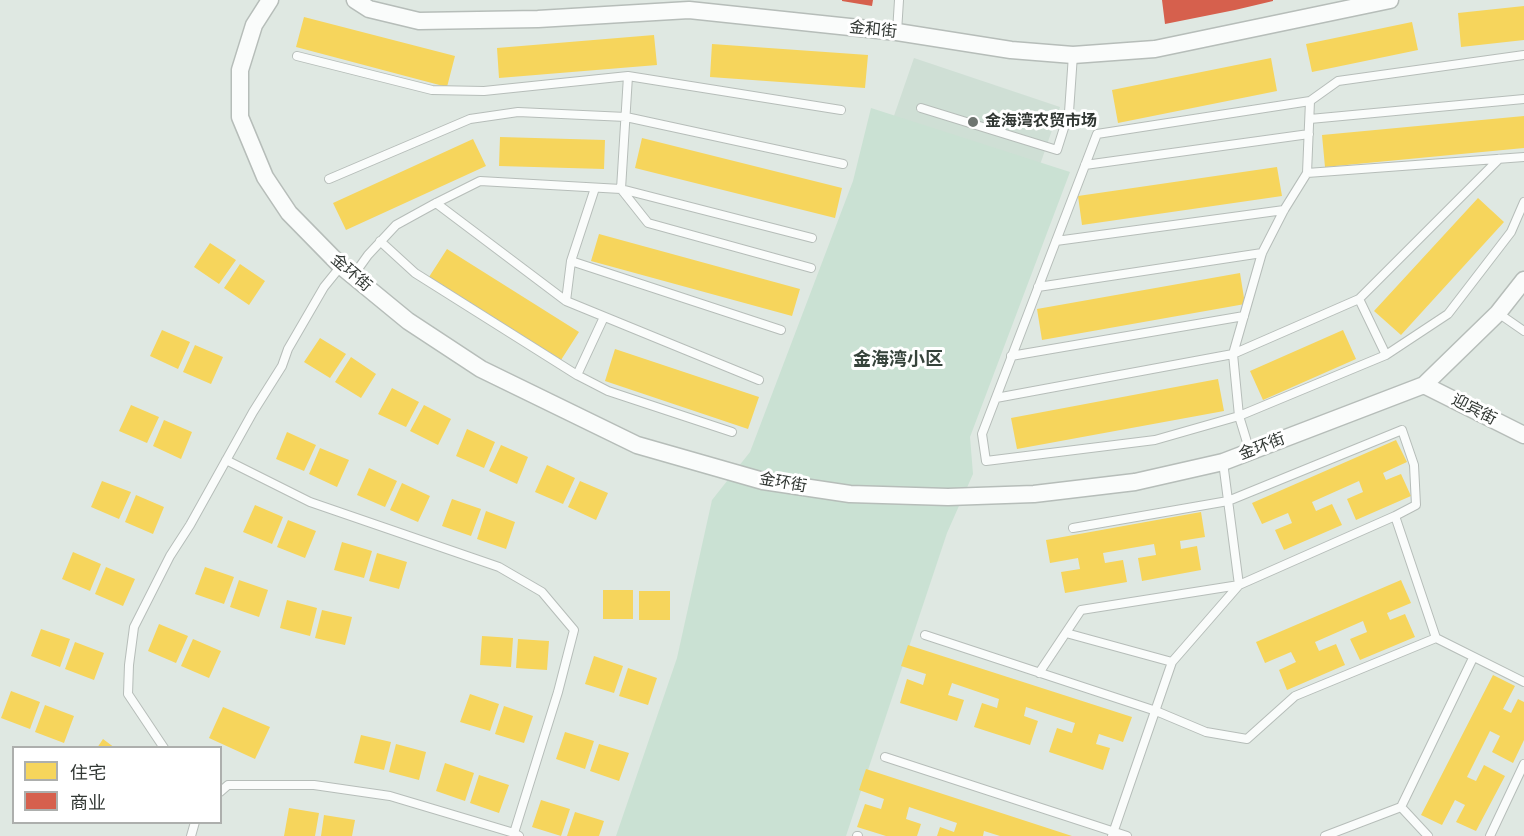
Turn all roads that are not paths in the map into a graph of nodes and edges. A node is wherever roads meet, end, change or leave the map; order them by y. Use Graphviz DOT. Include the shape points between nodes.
graph roads {
  1 [pos="270,0"];
  2 [pos="355,0"];
  3 [pos="899,0"];
  4 [pos="1390,0"];
  5 [pos="897,32"];
  6 [pos="1073,55"];
  7 [pos="1524,55"];
  8 [pos="297,56"];
  9 [pos="628,76"];
  10 [pos="1524,99"];
  11 [pos="1310,101"];
  12 [pos="921,108"];
  13 [pos="841,110"];
  14 [pos="626,117"];
  15 [pos="1310,119"];
  16 [pos="1309,134"];
  17 [pos="1524,157"];
  18 [pos="1499,159"];
  19 [pos="843,164"];
  20 [pos="1085,165"];
  21 [pos="1307,174"];
  22 [pos="329,179"];
  23 [pos="595,188"];
  24 [pos="621,189"];
  25 [pos="436,202"];
  26 [pos="1524,202"];
  27 [pos="1284,210"];
  28 [pos="812,238"];
  29 [pos="380,241"];
  30 [pos="1056,241"];
  31 [pos="1262,253"];
  32 [pos="571,261"];
  33 [pos="811,268"];
  34 [pos="347,271"];
  35 [pos="1524,280"];
  36 [pos="1038,287"];
  37 [pos="1359,299"];
  38 [pos="566,301"];
  39 [pos="1498,312"];
  40 [pos="1244,316"];
  41 [pos="604,317"];
  42 [pos="781,330"];
  43 [pos="1524,331"];
  44 [pos="1233,354"];
  45 [pos="1011,356"];
  46 [pos="1386,356"];
  47 [pos="577,375"];
  48 [pos="759,380"];
  49 [pos="1424,385"];
  50 [pos="996,398"];
  51 [pos="1239,416"];
  52 [pos="732,432"];
  53 [pos="1524,435"];
  54 [pos="1250,452"];
  55 [pos="226,460"];
  56 [pos="1223,462"];
  57 [pos="1228,501"];
  58 [pos="1395,516"];
  59 [pos="1073,528"];
  60 [pos="1239,585"];
  61 [pos="1066,633"];
  62 [pos="925,635"];
  63 [pos="1436,638"];
  64 [pos="1473,658"];
  65 [pos="1172,662"];
  66 [pos="1039,673"];
  67 [pos="1524,682"];
  68 [pos="1155,711"];
  69 [pos="163,746"];
  70 [pos="885,757"];
  71 [pos="1524,764"];
  72 [pos="222,790"];
  73 [pos="1401,807"];
  74 [pos="1112,834"];
  75 [pos="516,835"];
  76 [pos="1127,836"];
  77 [pos="1325,836"];
  78 [pos="1428,836"];
  79 [pos="1490,836"];
  1 -- 34 [label="street, 金环街" via="254,25 240,70 240,117 265,177 289,213"];
  2 -- 5 [label="street, 金和街" via="369,9 419,21 689,10"];
  3 -- 5 [label="lane"];
  4 -- 6 [label="street, 金和街" via="1155,49"];
  5 -- 6 [label="street, 金和街" via="1011,50"];
  6 -- 12 [label="lane" via="1069,112 1057,150"];
  7 -- 11 [label="lane" via="1338,81"];
  8 -- 9 [label="lane" via="432,90 484,91"];
  9 -- 13 [label="lane"];
  9 -- 14 [label="lane"];
  10 -- 15 [label="lane"];
  11 -- 15 [label="lane"];
  11 -- 20 [label="lane" via="1097,134"];
  14 -- 19 [label="lane"];
  14 -- 22 [label="lane" via="518,112 470,119"];
  14 -- 24 [label="lane"];
  15 -- 16 [label="lane"];
  16 -- 20 [label="lane"];
  16 -- 21 [label="lane"];
  17 -- 18 [label="lane"];
  18 -- 21 [label="lane"];
  18 -- 37 [label="lane"];
  20 -- 30 [label="lane"];
  21 -- 27 [label="lane"];
  23 -- 24 [label="lane"];
  23 -- 25 [label="lane" via="480,181"];
  23 -- 32 [label="lane"];
  24 -- 28 [label="lane"];
  24 -- 33 [label="lane" via="648,223"];
  25 -- 29 [label="lane" via="396,225"];
  25 -- 38 [label="lane"];
  26 -- 46 [label="lane" via="1511,232 1448,314"];
  27 -- 30 [label="lane"];
  27 -- 31 [label="lane"];
  29 -- 34 [label="lane"];
  29 -- 47 [label="lane" via="415,273"];
  30 -- 36 [label="lane"];
  31 -- 36 [label="lane"];
  31 -- 40 [label="lane"];
  32 -- 38 [label="lane"];
  32 -- 42 [label="lane"];
  34 -- 55 [label="lane" via="324,287"];
  34 -- 56 [label="street, 金环街" via="408,321 481,369 637,445 763,481 850,494 1034,495 1135,482"];
  35 -- 39 [label="street, 金环街"];
  36 -- 45 [label="lane"];
  37 -- 44 [label="lane"];
  37 -- 46 [label="lane"];
  38 -- 41 [label="lane"];
  39 -- 43 [label="lane"];
  39 -- 49 [label="street, 金环街"];
  40 -- 44 [label="lane"];
  40 -- 45 [label="lane"];
  41 -- 47 [label="lane"];
  41 -- 48 [label="lane"];
  44 -- 50 [label="lane"];
  44 -- 51 [label="lane"];
  45 -- 50 [label="lane"];
  46 -- 51 [label="lane"];
  47 -- 52 [label="lane" via="608,391"];
  49 -- 53 [label="street, 迎宾街"];
  49 -- 54 [label="street, 金环街"];
  50 -- 51 [label="lane" via="982,434 986,461 1155,440"];
  51 -- 54 [label="lane"];
  54 -- 56 [label="street, 金环街"];
  55 -- 69 [label="lane" via="134,627 128,694"];
  55 -- 75 [label="lane" via="309,502 499,567 542,592 574,630"];
  56 -- 57 [label="lane"];
  57 -- 58 [label="lane" via="1402,430 1414,465 1416,505"];
  57 -- 59 [label="lane"];
  57 -- 60 [label="lane"];
  58 -- 60 [label="lane"];
  58 -- 63 [label="lane"];
  60 -- 61 [label="lane" via="1081,610"];
  60 -- 65 [label="lane"];
  61 -- 65 [label="lane"];
  61 -- 66 [label="lane"];
  62 -- 66 [label="lane"];
  63 -- 64 [label="lane"];
  63 -- 68 [label="lane" via="1295,696 1246,739 1206,732"];
  64 -- 67 [label="lane"];
  64 -- 73 [label="lane"];
  65 -- 68 [label="lane"];
  66 -- 68 [label="lane"];
  68 -- 74 [label="lane"];
  70 -- 74 [label="lane"];
  71 -- 79 [label="lane"];
  72 -- 75 [label="lane" via="228,785 314,785 390,796"];
  73 -- 77 [label="lane"];
  73 -- 78 [label="lane"];
  74 -- 76 [label="lane"];
}
